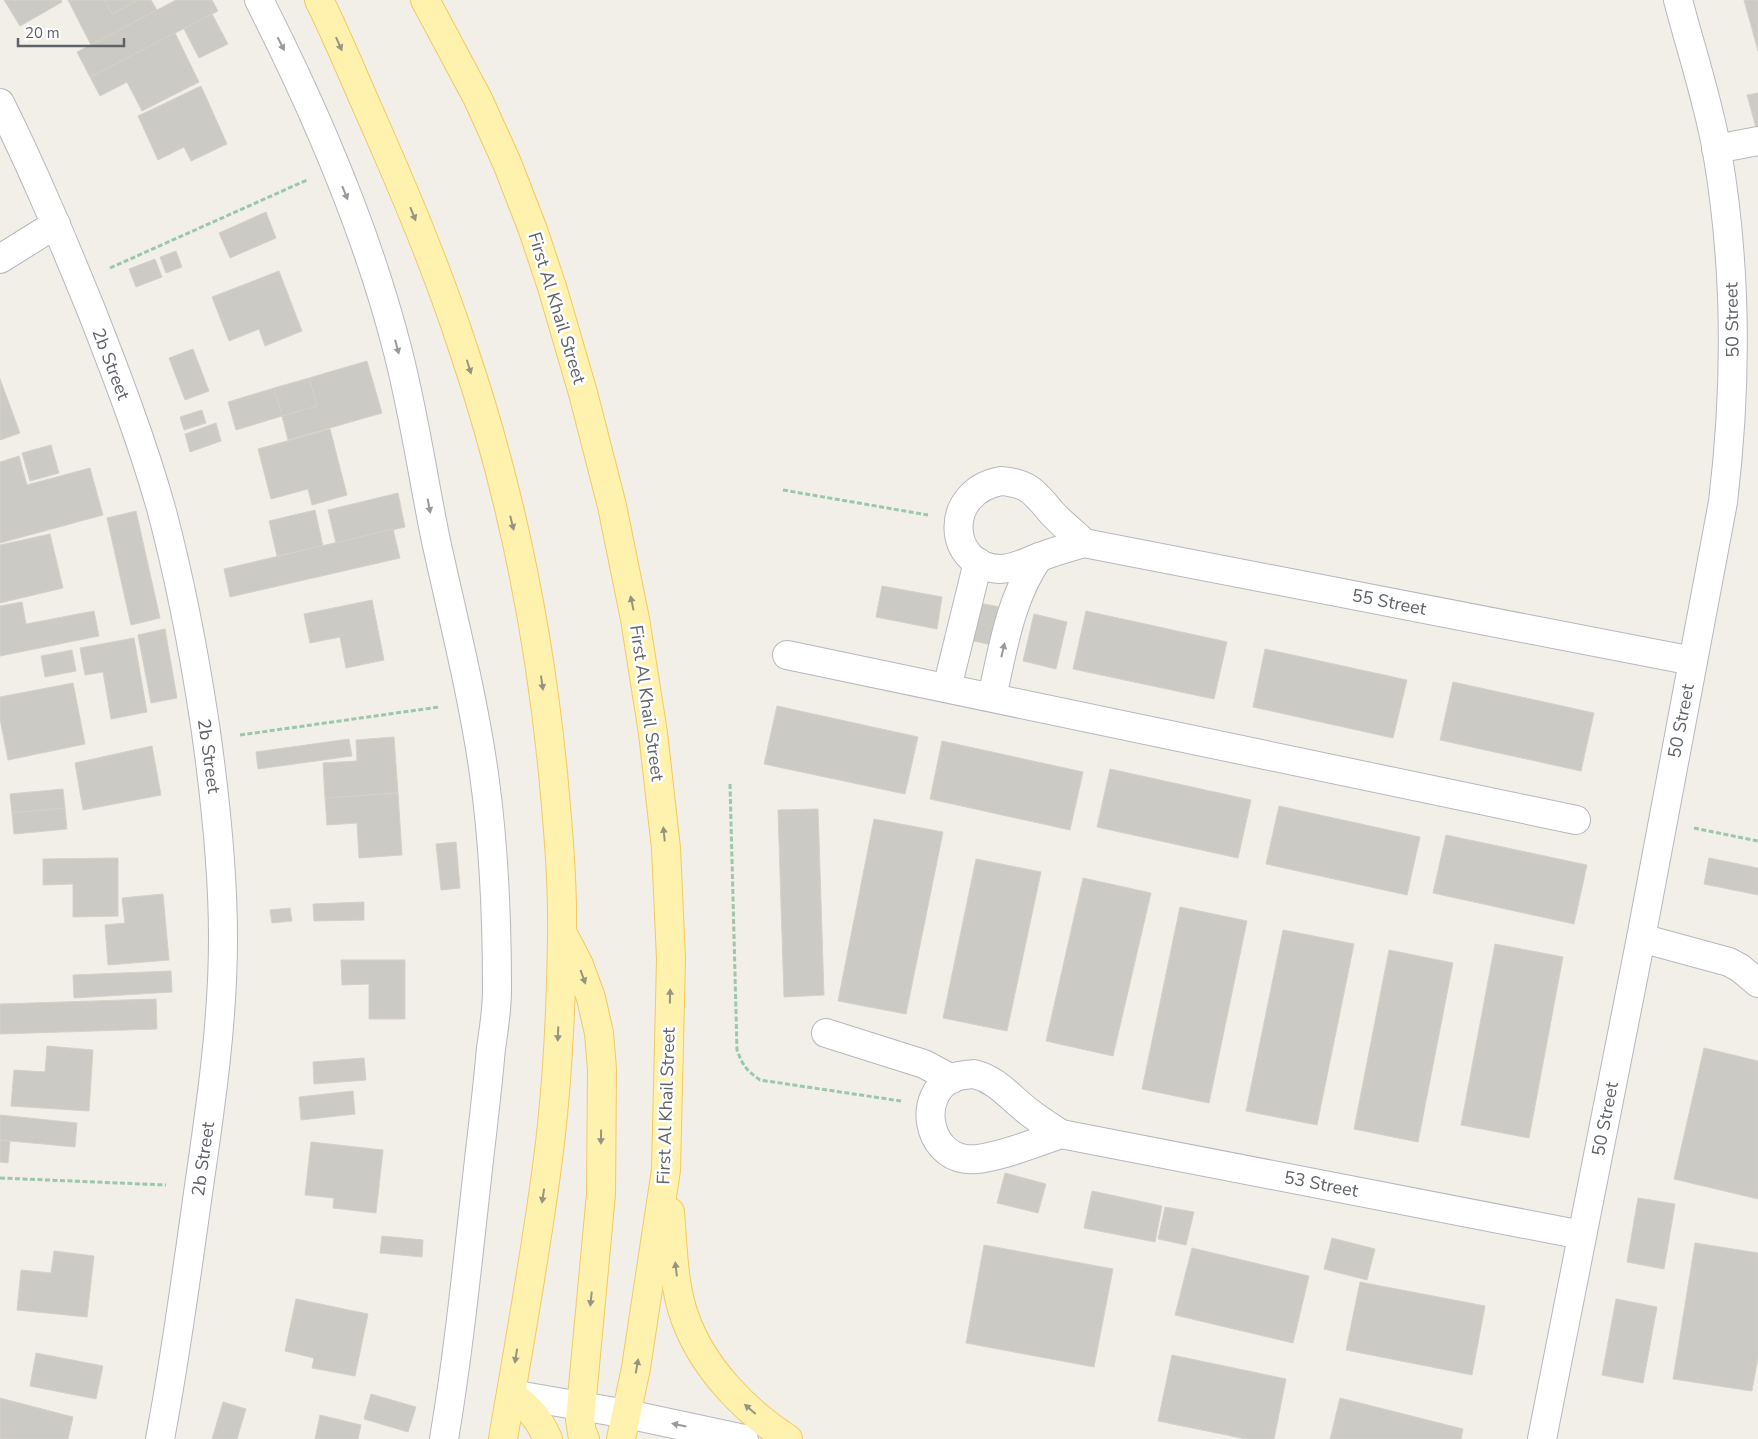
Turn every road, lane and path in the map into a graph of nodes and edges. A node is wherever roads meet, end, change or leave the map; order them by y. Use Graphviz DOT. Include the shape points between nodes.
graph roads {
  1 [pos="259,0"];
  2 [pos="319,0"];
  3 [pos="425,0"];
  4 [pos="1678,0"];
  5 [pos="0,103"];
  6 [pos="1758,142"];
  7 [pos="1716,148"];
  8 [pos="335,168"];
  9 [pos="56,224"];
  10 [pos="0,259"];
  11 [pos="80,281"];
  12 [pos="783,490"];
  13 [pos="958,520"];
  14 [pos="1084,543"];
  15 [pos="1039,557"];
  16 [pos="978,562"];
  17 [pos="787,655"];
  18 [pos="1693,661"];
  19 [pos="947,688"];
  20 [pos="992,697"];
  21 [pos="472,702"];
  22 [pos="207,740"];
  23 [pos="730,784"];
  24 [pos="1576,820"];
  25 [pos="1662,821"];
  26 [pos="1758,841"];
  27 [pos="562,933"];
  28 [pos="1641,938"];
  29 [pos="1758,983"];
  30 [pos="826,1033"];
  31 [pos="952,1078"];
  32 [pos="931,1106"];
  33 [pos="1061,1134"];
  34 [pos="666,1170"];
  35 [pos="0,1178"];
  36 [pos="199,1187"];
  37 [pos="1582,1234"];
  38 [pos="510,1394"];
  39 [pos="581,1406"];
  40 [pos="624,1426"];
  41 [pos="160,1439"];
  42 [pos="444,1439"];
  43 [pos="503,1439"];
  44 [pos="548,1439"];
  45 [pos="585,1439"];
  46 [pos="744,1439"];
  47 [pos="788,1439"];
  48 [pos="1542,1439"];
  1 -- 8 [label="street, one-way" via="294,69"];
  2 -- 27 [label="main road, one-way" via="432,260 465,353 493,447 517,542 536,639 558,824"];
  34 -- 3 [label="main road, First Al Khail Street, one-way" via="671,959 666,848 653,733 612,506 583,393 533,230 478,100"];
  4 -- 7 [label="street, 50 Street"];
  5 -- 9 [label="street, 2b Street"];
  6 -- 7 [label="street"];
  7 -- 18 [label="street, 50 Street" via="1725,204 1730,269 1733,387 1723,502"];
  8 -- 11 [label="path"];
  8 -- 21 [label="street, one-way" via="369,252 398,353"];
  9 -- 10 [label="street"];
  9 -- 11 [label="street, 2b Street"];
  11 -- 22 [label="street, 2b Street" via="136,430 160,506 180,583"];
  12 -- 13 [label="path"];
  13 -- 14 [label="street" via="968,498 978,489 1001,481 1014,482 1036,493"];
  13 -- 16 [label="street" via="962,544"];
  14 -- 15 [label="street"];
  14 -- 18 [label="street, 55 Street"];
  15 -- 16 [label="street" via="1013,568 1001,569"];
  20 -- 15 [label="street, one-way" via="1016,601"];
  16 -- 19 [label="street"];
  17 -- 19 [label="street"];
  18 -- 25 [label="street, 50 Street"];
  19 -- 20 [label="street"];
  20 -- 24 [label="street"];
  21 -- 22 [label="path"];
  21 -- 42 [label="street" via="492,848 498,995"];
  22 -- 36 [label="street, 2b Street" via="222,871 222,1000"];
  23 -- 32 [label="path" via="737,1050 742,1064 760,1080"];
  25 -- 26 [label="path"];
  25 -- 28 [label="street, 50 Street"];
  27 -- 38 [label="main road, one-way" via="556,1088 547,1174"];
  27 -- 39 [label="main road, one-way" via="591,998 599,1033 602,1069 601,1194"];
  28 -- 29 [label="street" via="1729,962"];
  28 -- 37 [label="street, 50 Street"];
  30 -- 31 [label="street" via="924,1064"];
  31 -- 32 [label="street" via="942,1086"];
  31 -- 33 [label="street" via="974,1074 985,1077"];
  32 -- 33 [label="street" via="932,1130 937,1140 954,1156 966,1159 991,1156"];
  33 -- 37 [label="street, 53 Street"];
  40 -- 34 [label="main road, First Al Khail Street, one-way"];
  47 -- 34 [label="main road, one-way" via="743,1403 719,1378 685,1318 675,1267"];
  35 -- 36 [label="path"];
  36 -- 41 [label="street, 2b Street"];
  37 -- 48 [label="street, 50 Street"];
  38 -- 39 [label="street"];
  38 -- 43 [label="main road"];
  38 -- 44 [label="main road" via="529,1407"];
  39 -- 40 [label="street"];
  39 -- 45 [label="main road" via="580,1419"];
  46 -- 40 [label="street, one-way"];
}
